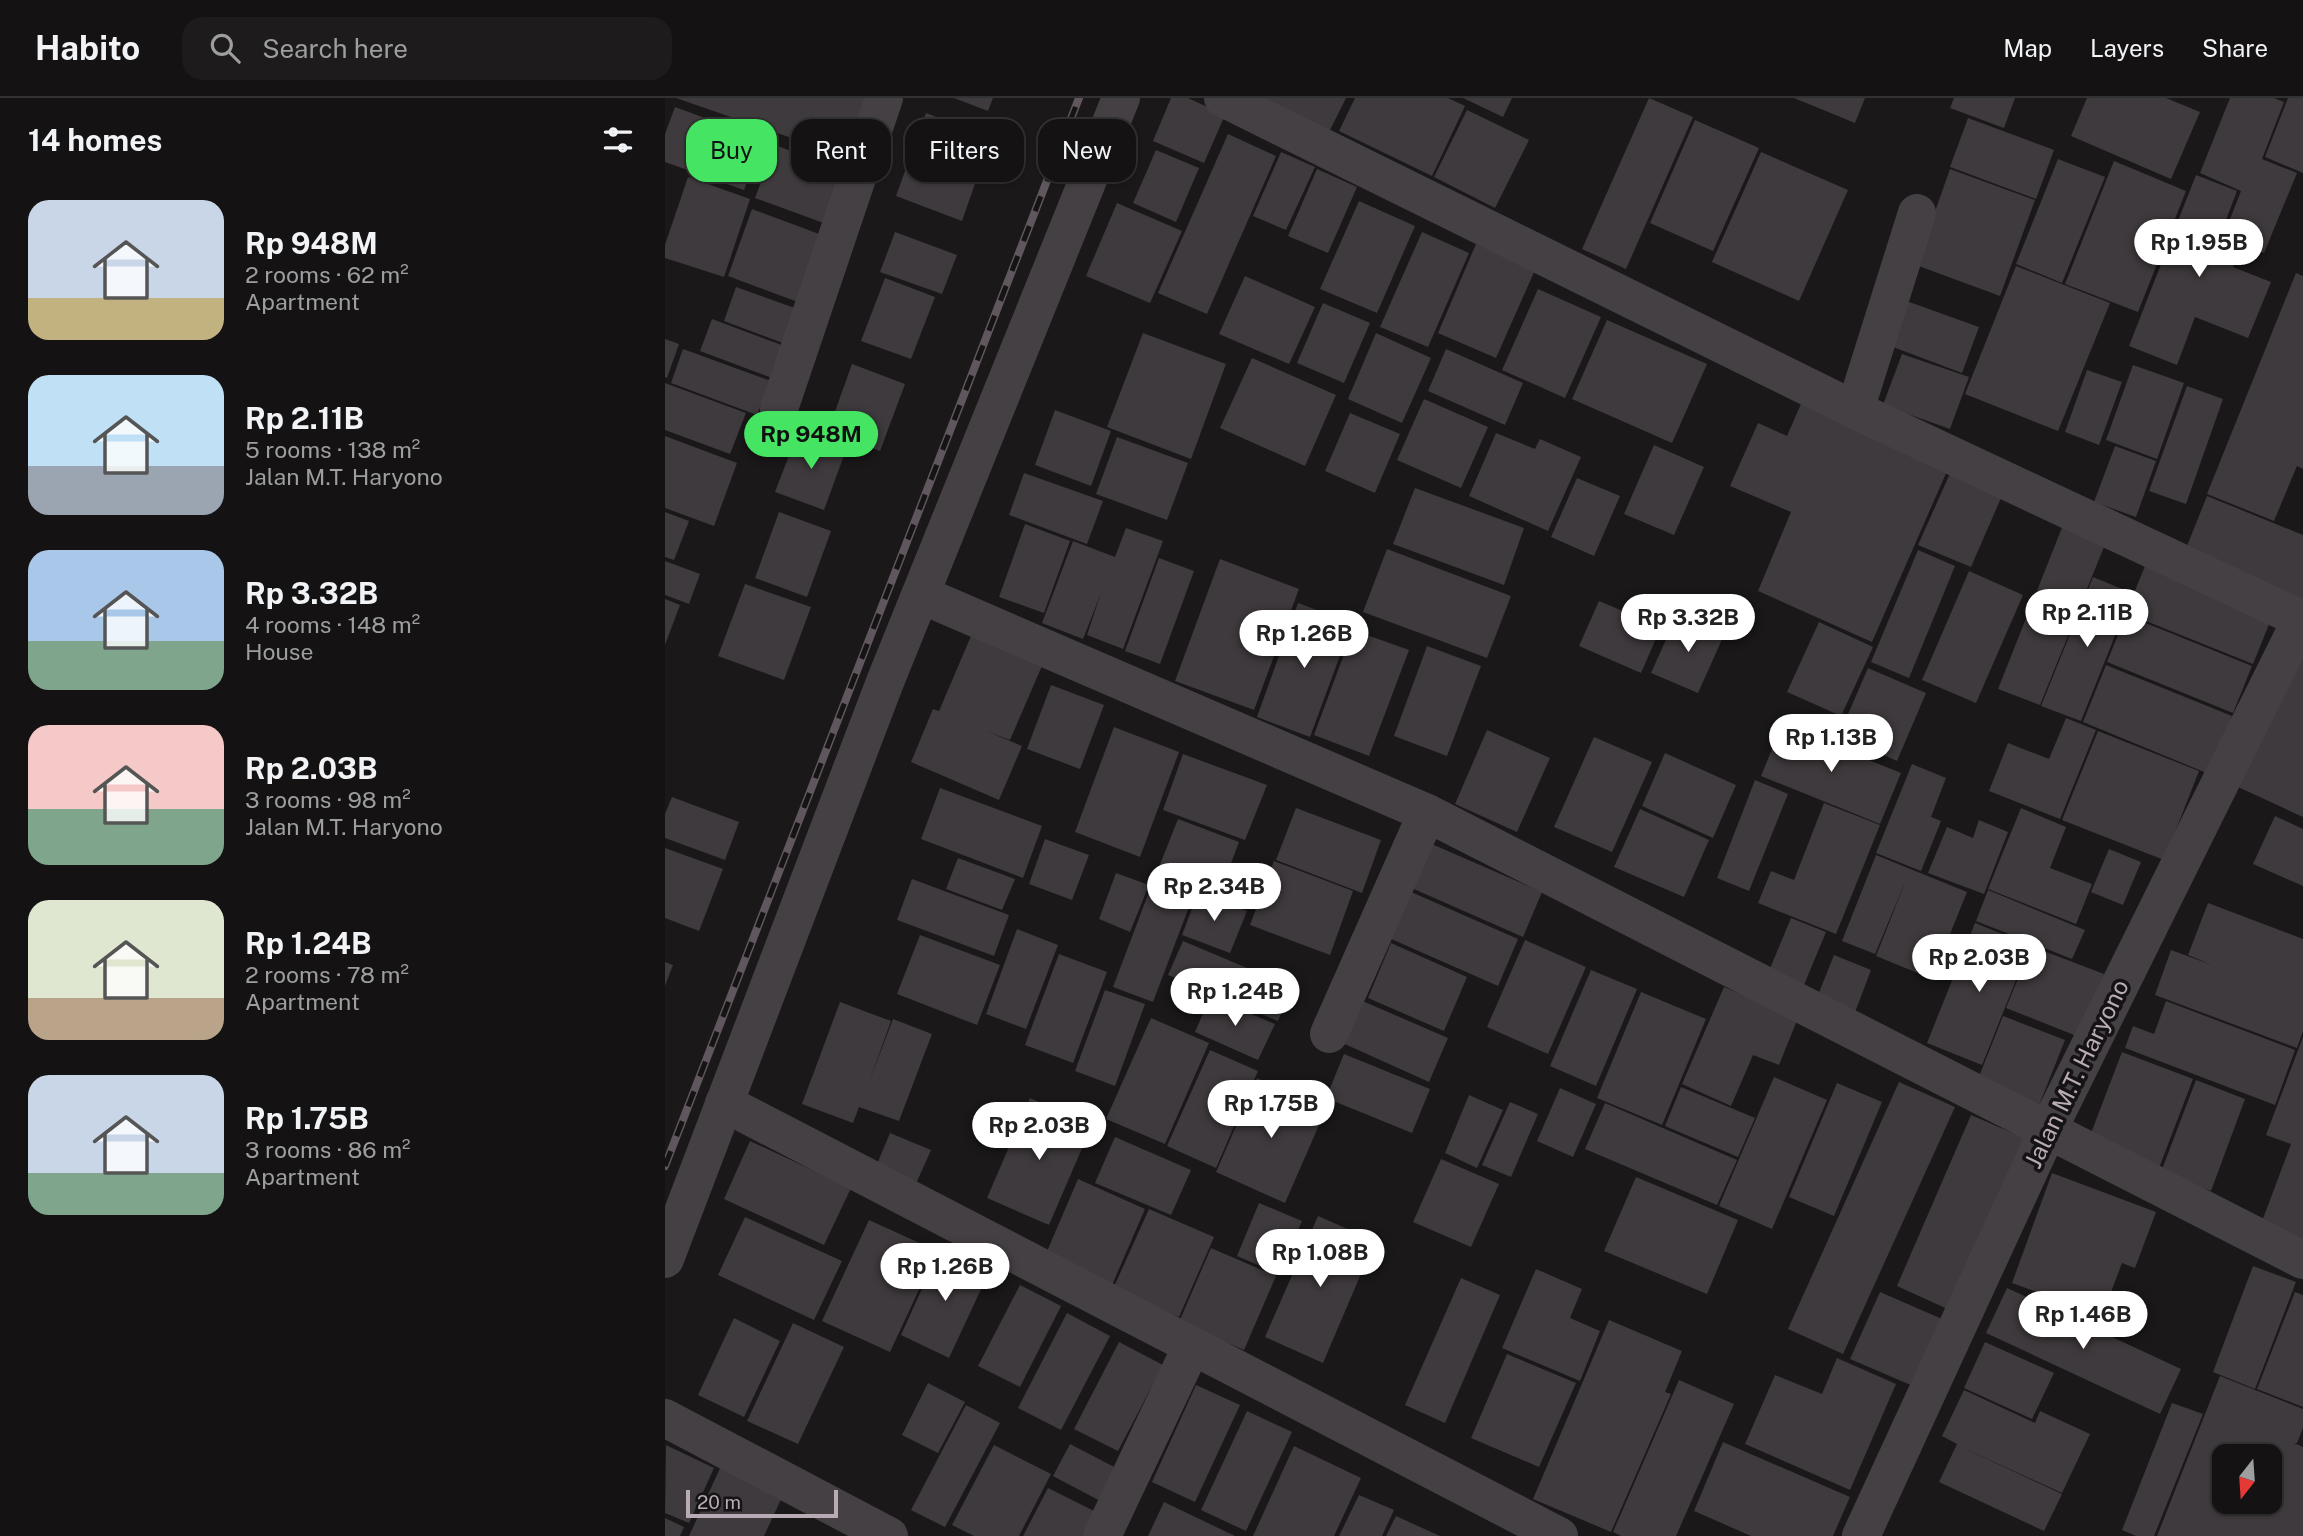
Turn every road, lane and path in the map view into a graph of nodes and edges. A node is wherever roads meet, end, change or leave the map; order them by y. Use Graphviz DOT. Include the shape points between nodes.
graph roads {
  1 [pos="884,98"];
  2 [pos="1121,98"];
  3 [pos="1223,98"];
  4 [pos="1917,213"];
  5 [pos="779,409"];
  6 [pos="1856,410"];
  7 [pos="922,595"];
  8 [pos="2303,619"];
  9 [pos="1427,813"];
  10 [pos="1329,1034"];
  11 [pos="725,1103"];
  12 [pos="2047,1132"];
  13 [pos="665,1259"];
  14 [pos="2303,1260"];
  15 [pos="1191,1348"];
  16 [pos="665,1418"];
  17 [pos="889,1536"];
  18 [pos="1102,1536"];
  19 [pos="1559,1536"];
  20 [pos="1861,1536"];
  1 -- 5 [label="street"];
  2 -- 7 [label="street"];
  3 -- 6 [label="street"];
  4 -- 6 [label="street"];
  6 -- 8 [label="street"];
  7 -- 9 [label="street"];
  7 -- 11 [label="street"];
  8 -- 12 [label="street, Jalan M.T. Haryono"];
  9 -- 10 [label="street"];
  9 -- 12 [label="street"];
  11 -- 13 [label="street"];
  11 -- 15 [label="street"];
  12 -- 14 [label="street"];
  12 -- 20 [label="street, Jalan M.T. Haryono"];
  15 -- 18 [label="street"];
  15 -- 19 [label="street"];
  16 -- 17 [label="street"];
}
